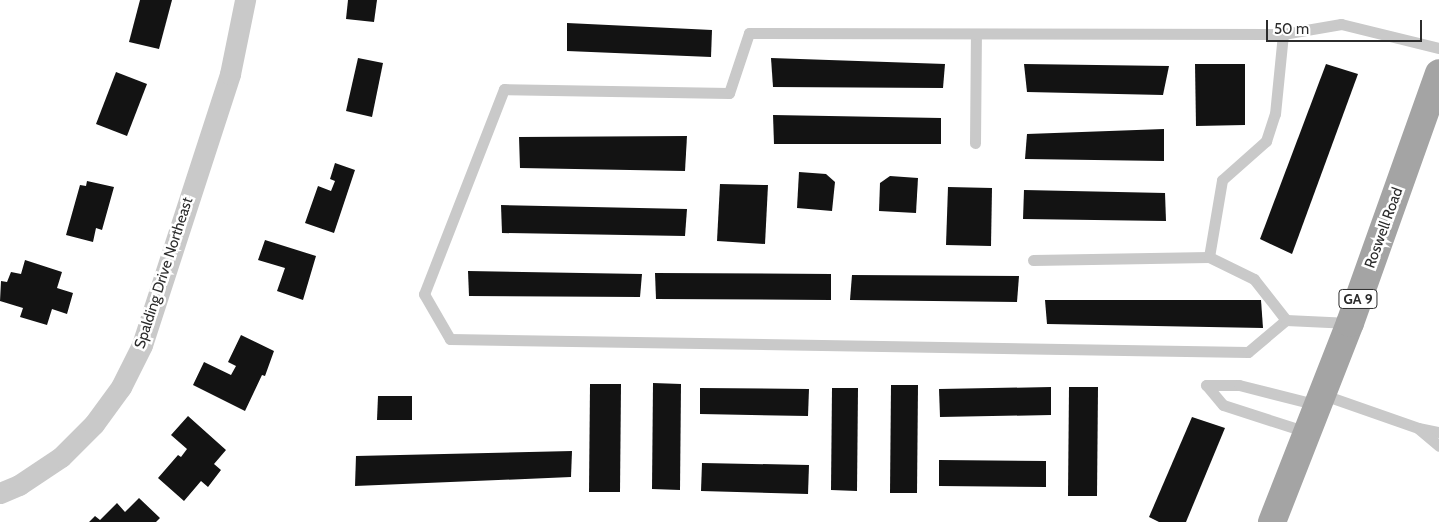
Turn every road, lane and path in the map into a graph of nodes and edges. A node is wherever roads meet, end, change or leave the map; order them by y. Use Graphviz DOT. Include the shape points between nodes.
graph roads {
  1 [pos="245,0"];
  2 [pos="976,34"];
  3 [pos="1283,34"];
  4 [pos="1439,48"];
  5 [pos="1439,73"];
  6 [pos="976,143"];
  7 [pos="1209,257"];
  8 [pos="1033,260"];
  9 [pos="1286,320"];
  10 [pos="1350,323"];
  11 [pos="1320,400"];
  12 [pos="1418,428"];
  13 [pos="1308,432"];
  14 [pos="1439,432"];
  15 [pos="1439,446"];
  16 [pos="0,493"];
  17 [pos="1272,522"];
  1 -- 16 [label="street, Spalding Drive Northeast" via="230,74 142,345 122,387 94,424 61,457 19,485"];
  2 -- 3 [label="lane"];
  2 -- 6 [label="lane"];
  2 -- 9 [label="lane" via="749,33 729,94 504,89 424,294 450,339 1248,352"];
  3 -- 4 [label="lane" via="1341,24"];
  3 -- 7 [label="lane" via="1275,114 1266,141 1222,180"];
  5 -- 10 [label="main road, Roswell Road / GA 9"];
  7 -- 8 [label="lane"];
  7 -- 9 [label="lane" via="1254,279"];
  9 -- 10 [label="lane"];
  10 -- 11 [label="main road, Roswell Road / GA 9"];
  11 -- 12 [label="lane"];
  11 -- 13 [label="main road, Roswell Road / GA 9"];
  11 -- 13 [label="lane" via="1238,385 1206,385 1223,405"];
  12 -- 14 [label="lane"];
  12 -- 15 [label="lane"];
  13 -- 17 [label="main road, Roswell Road / GA 9"];
}
